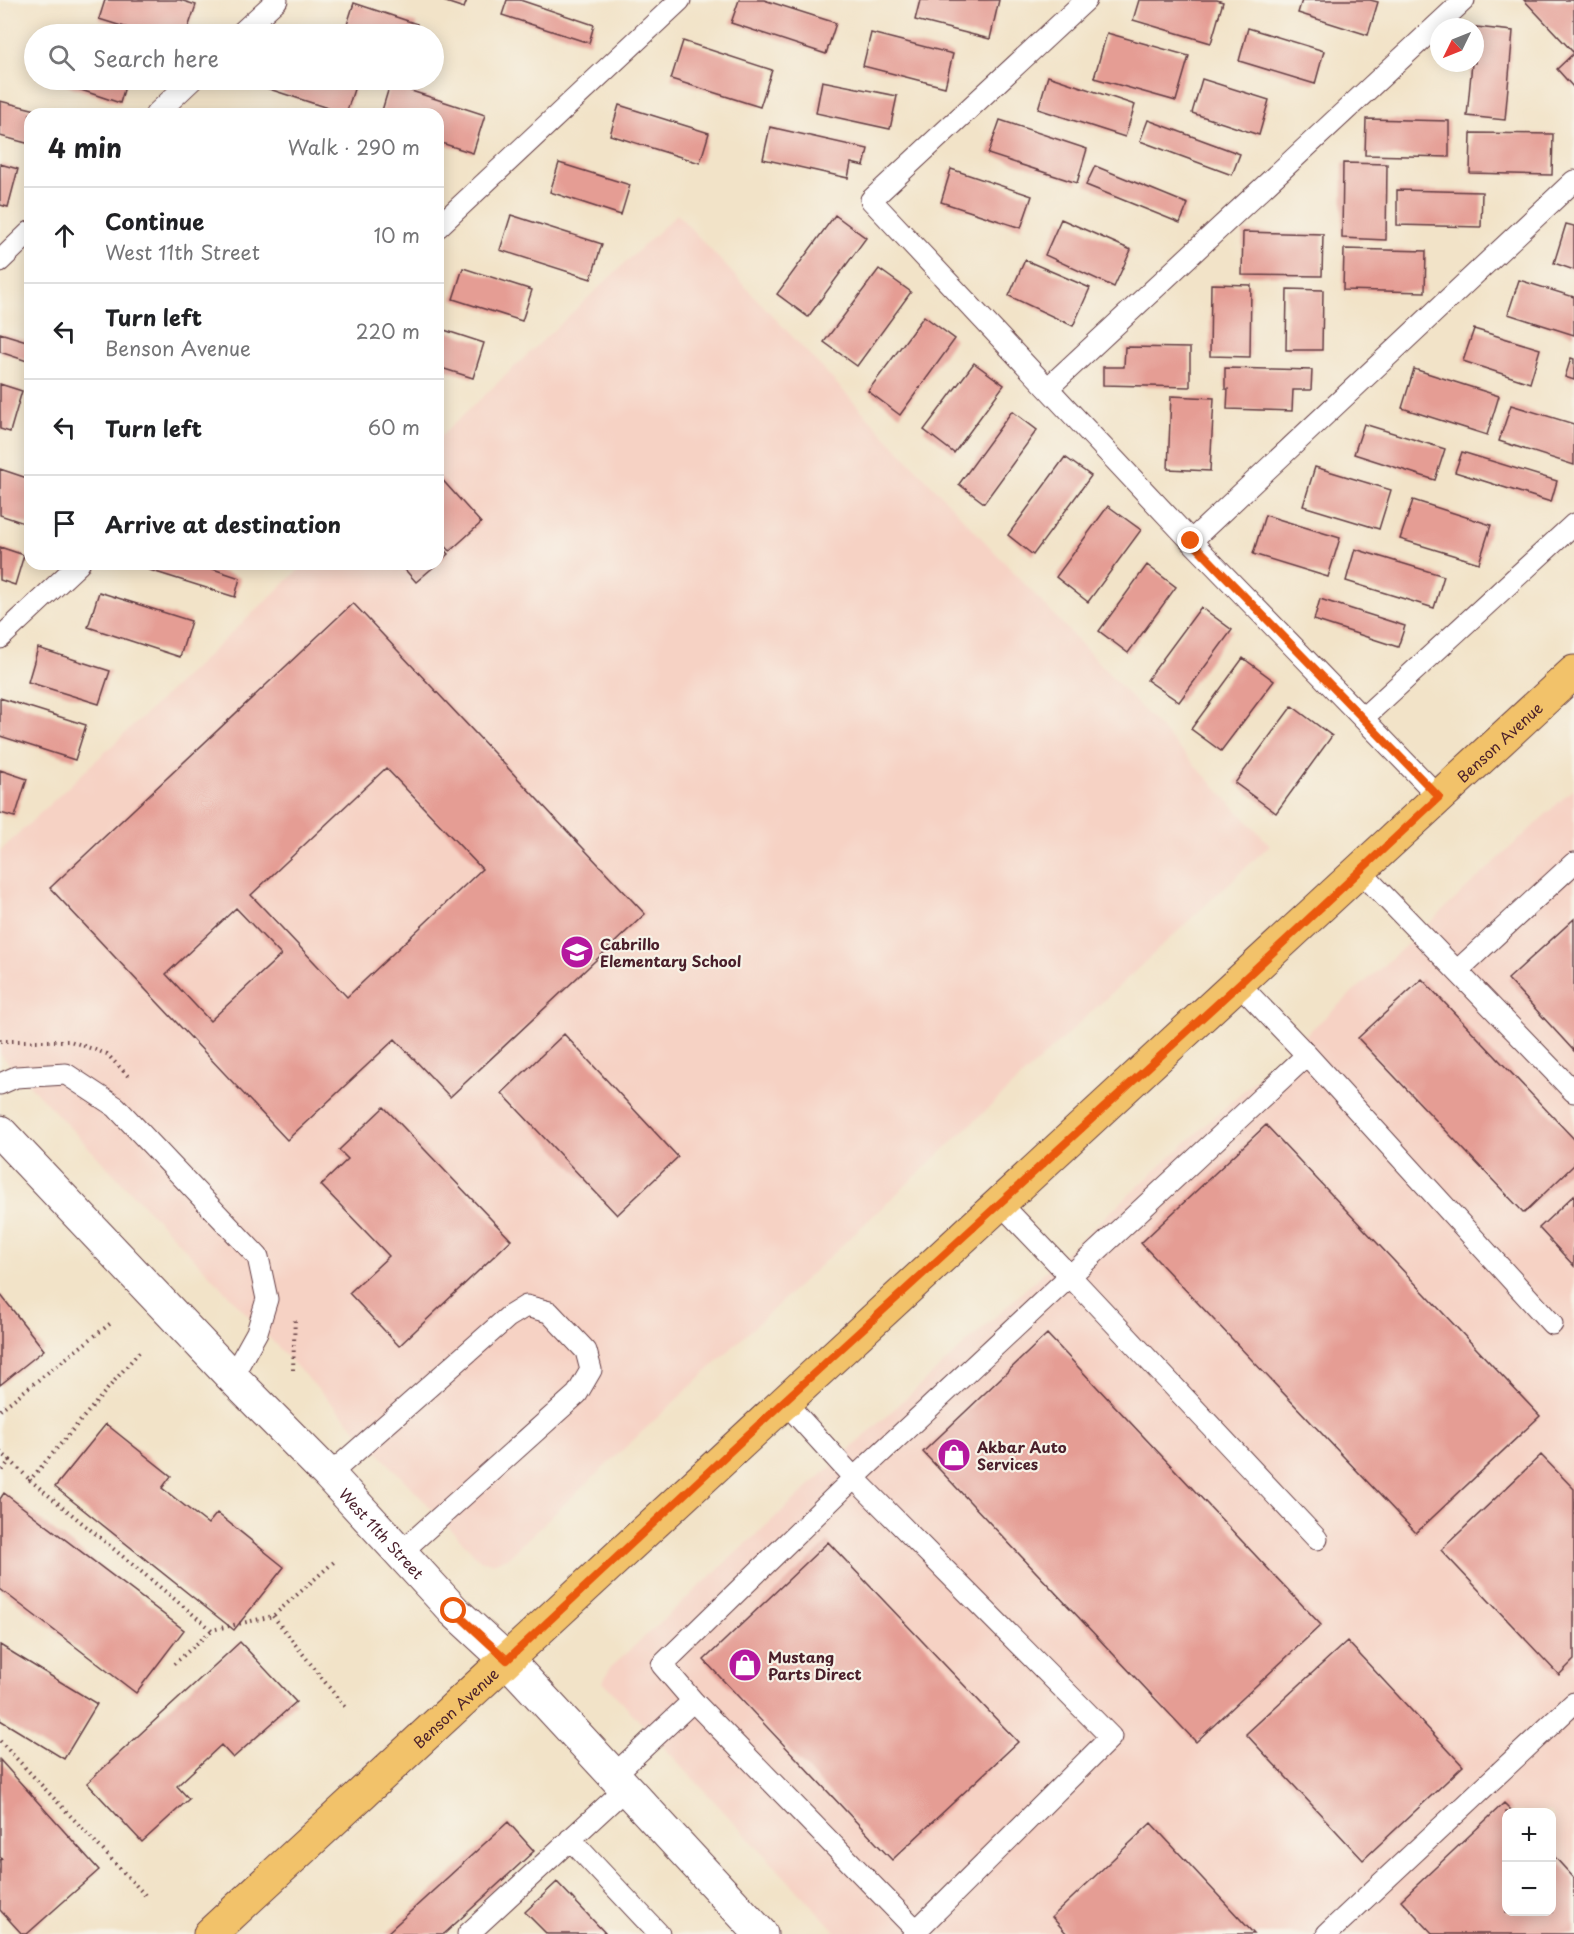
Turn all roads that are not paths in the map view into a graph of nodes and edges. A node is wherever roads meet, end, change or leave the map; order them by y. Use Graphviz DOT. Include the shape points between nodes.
graph roads {
  1 [pos="277,0"];
  2 [pos="680,0"];
  3 [pos="1086,0"];
  4 [pos="1464,0"];
  5 [pos="251,24"];
  6 [pos="181,90"];
  7 [pos="162,108"];
  8 [pos="1574,182"];
  9 [pos="444,221"];
  10 [pos="24,238"];
  11 [pos="0,261"];
  12 [pos="1049,387"];
  13 [pos="1574,524"];
  14 [pos="1191,541"];
  15 [pos="73,570"];
  16 [pos="0,638"];
  17 [pos="1574,672"];
  18 [pos="1364,718"];
  19 [pos="1439,797"];
  20 [pos="1574,863"];
  21 [pos="1359,870"];
  22 [pos="1458,970"];
  23 [pos="1239,984"];
  24 [pos="1307,1055"];
  25 [pos="0,1084"];
  26 [pos="1574,1092"];
  27 [pos="0,1132"];
  28 [pos="999,1203"];
  29 [pos="1070,1276"];
  30 [pos="1551,1324"];
  31 [pos="232,1377"];
  32 [pos="784,1401"];
  33 [pos="329,1475"];
  34 [pos="854,1478"];
  35 [pos="1317,1539"];
  36 [pos="400,1553"];
  37 [pos="507,1660"];
  38 [pos="693,1701"];
  39 [pos="1574,1703"];
  40 [pos="620,1782"];
  41 [pos="570,1839"];
  42 [pos="915,1932"];
  43 [pos="210,1934"];
  44 [pos="468,1934"];
  45 [pos="659,1934"];
  46 [pos="761,1934"];
  47 [pos="1327,1934"];
  1 -- 5 [label="lane"];
  2 -- 9 [label="lane"];
  3 -- 12 [label="lane" via="871,200"];
  4 -- 12 [label="lane"];
  6 -- 7 [label="lane"];
  8 -- 14 [label="lane"];
  10 -- 11 [label="lane"];
  12 -- 14 [label="lane"];
  13 -- 18 [label="lane"];
  14 -- 18 [label="lane"];
  15 -- 16 [label="lane"];
  17 -- 19 [label="main road, Benson Avenue"];
  18 -- 19 [label="lane"];
  19 -- 21 [label="main road, Benson Avenue"];
  20 -- 22 [label="lane"];
  21 -- 22 [label="lane"];
  21 -- 23 [label="main road, Benson Avenue"];
  22 -- 26 [label="lane"];
  23 -- 24 [label="lane"];
  23 -- 28 [label="main road, Benson Avenue"];
  24 -- 29 [label="lane"];
  24 -- 30 [label="lane"];
  25 -- 31 [label="lane" via="16,1077 66,1074 116,1107 258,1257 267,1299 258,1332"];
  27 -- 31 [label="street, West 11th Street"];
  28 -- 29 [label="lane"];
  28 -- 32 [label="main road, Benson Avenue"];
  29 -- 34 [label="lane"];
  29 -- 35 [label="lane"];
  31 -- 33 [label="street, West 11th Street"];
  32 -- 34 [label="lane"];
  32 -- 37 [label="main road, Benson Avenue"];
  33 -- 36 [label="street, West 11th Street"];
  33 -- 36 [label="lane" via="508,1317 526,1306 549,1312 586,1351 591,1370 578,1394"];
  34 -- 38 [label="lane" via="662,1665"];
  34 -- 42 [label="lane" via="1111,1737"];
  36 -- 37 [label="street, West 11th Street"];
  37 -- 40 [label="street, West 11th Street"];
  37 -- 43 [label="main road, Benson Avenue"];
  38 -- 40 [label="lane"];
  38 -- 42 [label="lane"];
  39 -- 47 [label="lane"];
  40 -- 41 [label="lane"];
  40 -- 46 [label="street, West 11th Street"];
  41 -- 44 [label="lane"];
  41 -- 45 [label="lane"];
}
